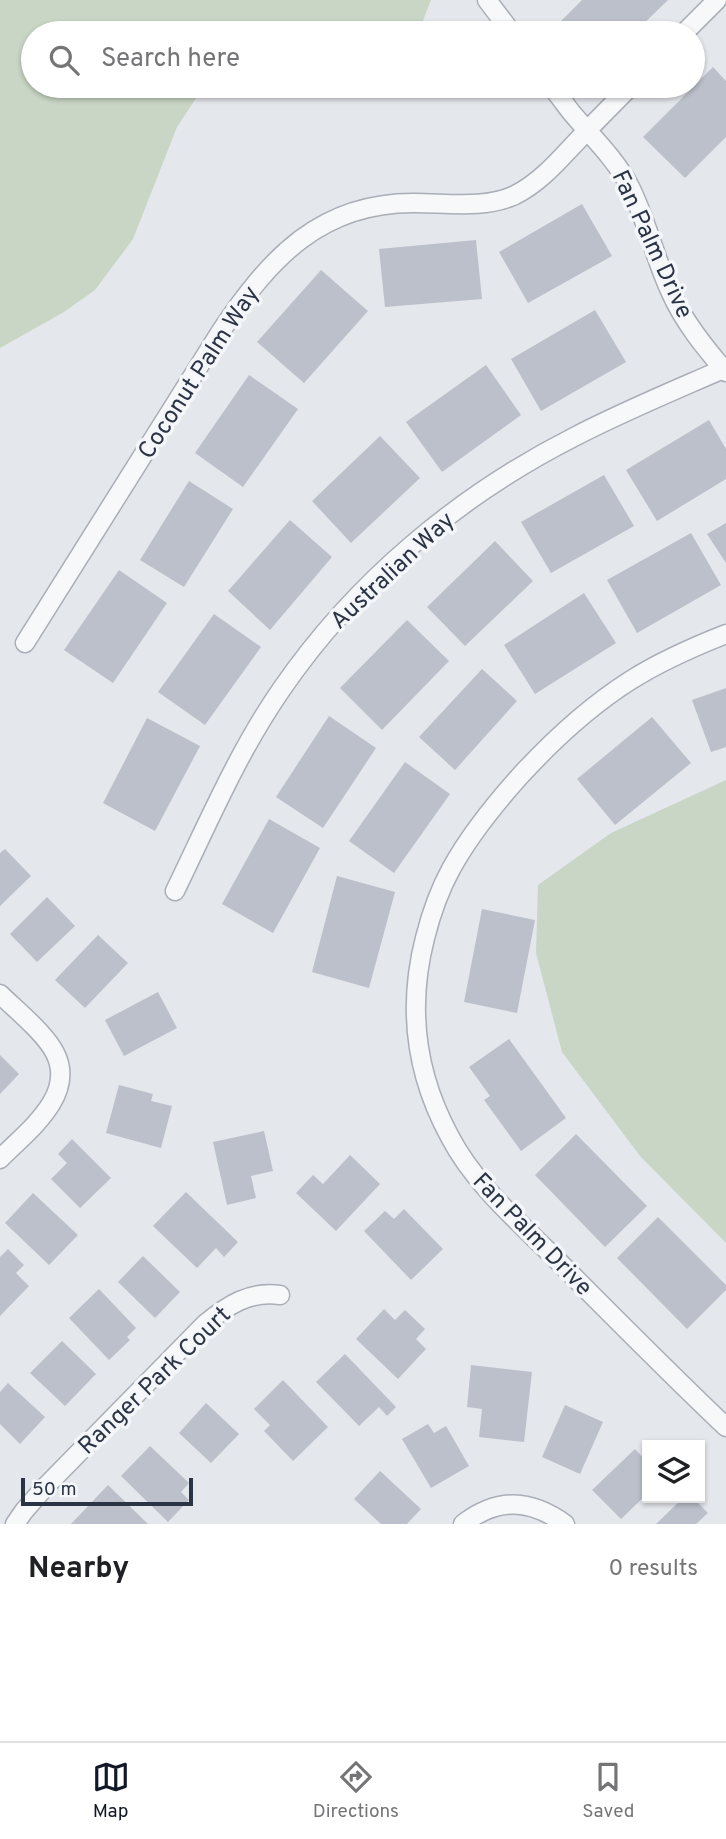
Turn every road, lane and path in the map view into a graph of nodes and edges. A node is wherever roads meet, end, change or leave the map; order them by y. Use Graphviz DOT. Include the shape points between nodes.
graph roads {
  1 [pos="487,0"];
  2 [pos="717,0"];
  3 [pos="503,21"];
  4 [pos="696,21"];
  5 [pos="560,98"];
  6 [pos="619,98"];
  7 [pos="588,130"];
  8 [pos="724,370"];
  9 [pos="726,634"];
  10 [pos="24,643"];
  11 [pos="175,891"];
  12 [pos="0,994"];
  13 [pos="0,1159"];
  14 [pos="280,1295"];
  15 [pos="726,1427"];
  16 [pos="15,1524"];
  17 [pos="463,1524"];
  18 [pos="565,1524"];
  1 -- 3 [label="street"];
  2 -- 4 [label="street"];
  5 -- 7 [label="street, Fan Palm Drive"];
  6 -- 7 [label="street, Coconut Palm Way"];
  7 -- 8 [label="street, Fan Palm Drive" via="630,186 680,311"];
  7 -- 10 [label="street, Coconut Palm Way" via="542,177 515,195 487,202 366,208 323,224 284,252 235,309"];
  8 -- 11 [label="street, Australian Way" via="574,437 500,479 434,527 372,582 281,690 231,775"];
  9 -- 15 [label="street, Fan Palm Drive" via="661,663 603,699 505,793 464,847 438,895 423,947 415,1024 424,1075 440,1118 461,1157 488,1192"];
  12 -- 13 [label="street" via="55,1052 61,1079 41,1118"];
  14 -- 16 [label="street, Ranger Park Court" via="242,1298 205,1324 46,1486"];
  17 -- 18 [label="street" via="487,1509 511,1504 537,1509"];
}
